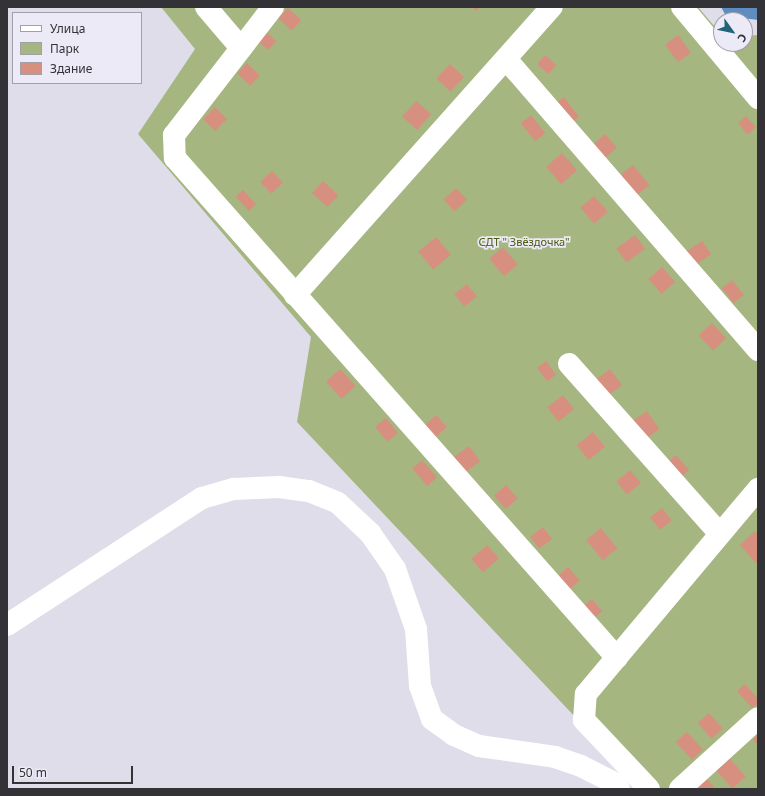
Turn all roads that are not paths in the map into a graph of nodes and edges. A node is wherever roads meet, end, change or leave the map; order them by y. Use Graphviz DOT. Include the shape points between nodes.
graph roads {
  1 [pos="206,7"];
  2 [pos="273,7"];
  3 [pos="552,7"];
  4 [pos="682,7"];
  5 [pos="241,48"];
  6 [pos="506,59"];
  7 [pos="758,98"];
  8 [pos="295,295"];
  9 [pos="758,350"];
  10 [pos="569,364"];
  11 [pos="758,489"];
  12 [pos="720,534"];
  13 [pos="7,625"];
  14 [pos="617,658"];
  15 [pos="758,718"];
  16 [pos="619,789"];
  17 [pos="649,789"];
  18 [pos="680,789"];
  1 -- 5 [label="lane"];
  2 -- 5 [label="lane"];
  3 -- 6 [label="lane"];
  4 -- 7 [label="lane"];
  5 -- 8 [label="lane" via="174,135 175,158"];
  6 -- 8 [label="lane"];
  6 -- 9 [label="lane"];
  8 -- 14 [label="lane"];
  10 -- 12 [label="lane"];
  11 -- 12 [label="lane"];
  12 -- 14 [label="lane"];
  13 -- 16 [label="lane" via="202,498 234,489 279,487 309,491 338,503 370,533 395,569 416,629 420,686 432,719 454,735 479,746 555,757 581,766"];
  14 -- 17 [label="lane" via="586,694 584,720"];
  15 -- 18 [label="lane"];
}
